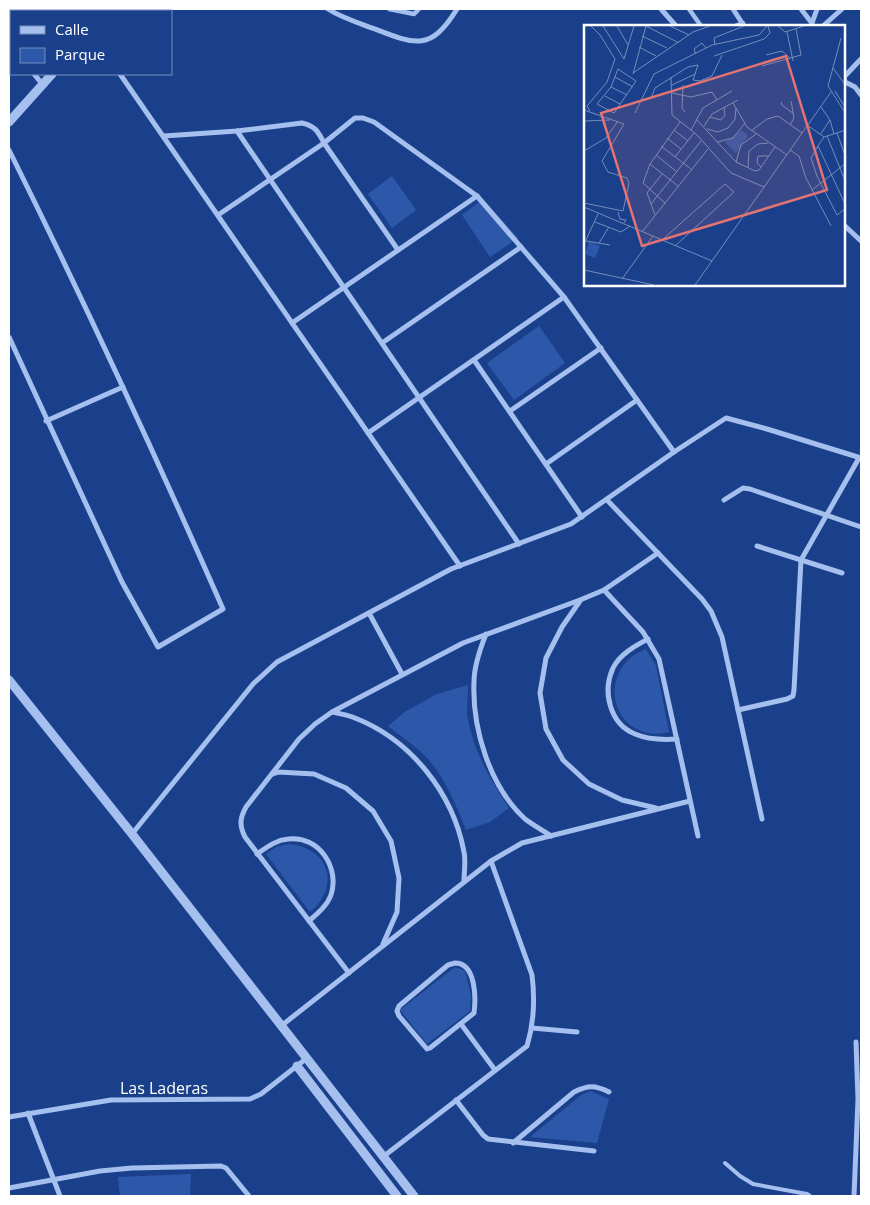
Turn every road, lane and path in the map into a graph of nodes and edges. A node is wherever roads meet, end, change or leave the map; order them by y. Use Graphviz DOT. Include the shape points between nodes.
graph roads {
  1 [pos="328,9"];
  2 [pos="389,9"];
  3 [pos="420,9"];
  4 [pos="456,9"];
  5 [pos="661,9"];
  6 [pos="689,9"];
  7 [pos="733,9"];
  8 [pos="801,9"];
  9 [pos="817,9"];
  10 [pos="842,9"];
  11 [pos="811,24"];
  12 [pos="675,25"];
  13 [pos="700,25"];
  14 [pos="744,25"];
  15 [pos="824,25"];
  16 [pos="861,59"];
  17 [pos="35,75"];
  18 [pos="51,75"];
  19 [pos="121,75"];
  20 [pos="845,76"];
  21 [pos="845,82"];
  22 [pos="43,85"];
  23 [pos="861,95"];
  24 [pos="9,122"];
  25 [pos="237,131"];
  26 [pos="164,136"];
  27 [pos="324,143"];
  28 [pos="9,150"];
  29 [pos="270,180"];
  30 [pos="477,196"];
  31 [pos="218,215"];
  32 [pos="845,226"];
  33 [pos="861,241"];
  34 [pos="522,247"];
  35 [pos="398,250"];
  36 [pos="344,287"];
  37 [pos="564,297"];
  38 [pos="292,323"];
  39 [pos="9,337"];
  40 [pos="382,343"];
  41 [pos="601,348"];
  42 [pos="474,360"];
  43 [pos="123,387"];
  44 [pos="420,398"];
  45 [pos="637,400"];
  46 [pos="510,411"];
  47 [pos="46,421"];
  48 [pos="368,434"];
  49 [pos="674,452"];
  50 [pos="860,458"];
  51 [pos="546,464"];
  52 [pos="607,500"];
  53 [pos="724,500"];
  54 [pos="826,514"];
  55 [pos="582,517"];
  56 [pos="861,527"];
  57 [pos="519,544"];
  58 [pos="757,546"];
  59 [pos="658,553"];
  60 [pos="801,560"];
  61 [pos="460,566"];
  62 [pos="842,574"];
  63 [pos="604,590"];
  64 [pos="580,600"];
  65 [pos="369,613"];
  66 [pos="486,634"];
  67 [pos="648,639"];
  68 [pos="402,674"];
  69 [pos="9,680"];
  70 [pos="738,710"];
  71 [pos="332,712"];
  72 [pos="677,739"];
  73 [pos="273,774"];
  74 [pos="690,801"];
  75 [pos="659,809"];
  76 [pos="762,819"];
  77 [pos="132,834"];
  78 [pos="551,836"];
  79 [pos="698,836"];
  80 [pos="257,854"];
  81 [pos="491,861"];
  82 [pos="464,882"];
  83 [pos="309,921"];
  84 [pos="381,947"];
  85 [pos="349,973"];
  86 [pos="461,1024"];
  87 [pos="281,1026"];
  88 [pos="532,1028"];
  89 [pos="577,1032"];
  90 [pos="856,1042"];
  91 [pos="307,1058"];
  92 [pos="297,1066"];
  93 [pos="494,1070"];
  94 [pos="609,1092"];
  95 [pos="456,1100"];
  96 [pos="28,1113"];
  97 [pos="9,1117"];
  98 [pos="513,1143"];
  99 [pos="859,1147"];
  100 [pos="594,1151"];
  101 [pos="384,1156"];
  102 [pos="725,1163"];
  103 [pos="54,1180"];
  104 [pos="9,1188"];
  105 [pos="60,1196"];
  106 [pos="250,1196"];
  107 [pos="397,1196"];
  108 [pos="414,1196"];
  109 [pos="810,1196"];
  110 [pos="854,1196"];
  1 -- 4 [label="street" via="414,42 438,34"];
  2 -- 3 [label="street" via="414,14"];
  5 -- 12 [label="street"];
  6 -- 13 [label="street"];
  7 -- 14 [label="street"];
  8 -- 11 [label="street"];
  9 -- 11 [label="street"];
  10 -- 15 [label="street"];
  16 -- 20 [label="street"];
  17 -- 22 [label="street"];
  18 -- 22 [label="street"];
  19 -- 26 [label="street"];
  21 -- 23 [label="street"];
  22 -- 24 [label="street"];
  25 -- 26 [label="street"];
  25 -- 27 [label="street" via="302,123 318,130"];
  25 -- 29 [label="street"];
  26 -- 31 [label="street"];
  27 -- 29 [label="street"];
  27 -- 30 [label="street" via="355,118 363,118 374,122"];
  27 -- 35 [label="street"];
  28 -- 43 [label="street"];
  29 -- 31 [label="street"];
  29 -- 36 [label="street"];
  30 -- 34 [label="street"];
  30 -- 35 [label="street"];
  31 -- 38 [label="street"];
  32 -- 33 [label="street"];
  34 -- 37 [label="street"];
  34 -- 40 [label="street"];
  35 -- 36 [label="street"];
  36 -- 38 [label="street"];
  36 -- 40 [label="street"];
  37 -- 41 [label="street"];
  37 -- 42 [label="street"];
  38 -- 48 [label="street"];
  39 -- 47 [label="street"];
  40 -- 44 [label="street"];
  41 -- 45 [label="street"];
  41 -- 46 [label="street"];
  42 -- 44 [label="street"];
  42 -- 46 [label="street"];
  43 -- 47 [label="street"];
  43 -- 47 [label="street" via="223,609 158,647 122,582"];
  44 -- 48 [label="street"];
  44 -- 57 [label="street"];
  45 -- 49 [label="street"];
  45 -- 51 [label="street"];
  46 -- 51 [label="street"];
  48 -- 61 [label="street"];
  49 -- 50 [label="street" via="726,418 731,418"];
  49 -- 52 [label="street"];
  50 -- 54 [label="street"];
  51 -- 55 [label="street"];
  52 -- 55 [label="street"];
  52 -- 59 [label="street"];
  53 -- 54 [label="street" via="743,488 750,488"];
  54 -- 56 [label="street"];
  54 -- 60 [label="street"];
  55 -- 57 [label="street"];
  57 -- 61 [label="street"];
  58 -- 60 [label="street"];
  59 -- 63 [label="street"];
  59 -- 70 [label="street" via="711,612 722,637"];
  60 -- 62 [label="street"];
  60 -- 70 [label="street" via="793,696"];
  61 -- 65 [label="street"];
  63 -- 64 [label="street"];
  63 -- 67 [label="street"];
  64 -- 66 [label="street"];
  64 -- 75 [label="street" via="546,658 540,694 546,729 563,760 588,784 622,800"];
  65 -- 68 [label="street"];
  65 -- 77 [label="street" via="277,662 253,684"];
  66 -- 68 [label="street"];
  66 -- 78 [label="street" via="474,681 481,741 506,796 525,819"];
  67 -- 72 [label="street" via="663,670"];
  67 -- 72 [label="street" via="623,655 614,667 608,682 612,712 621,725 634,734"];
  68 -- 71 [label="street"];
  69 -- 77 [label="street"];
  70 -- 76 [label="street"];
  71 -- 73 [label="street" via="299,739"];
  71 -- 82 [label="street" via="354,717 380,731 406,749 426,771 444,796 456,824 464,852"];
  72 -- 74 [label="street"];
  73 -- 80 [label="street" via="241,817 240,827"];
  73 -- 84 [label="street" via="314,774 346,788 373,811 391,841 399,878 397,912"];
  74 -- 75 [label="street"];
  74 -- 79 [label="street"];
  75 -- 78 [label="street"];
  77 -- 87 [label="street"];
  78 -- 81 [label="street" via="522,843"];
  80 -- 83 [label="street"];
  80 -- 83 [label="street" via="275,842 289,838 310,843 326,856 334,884 331,897"];
  81 -- 82 [label="street"];
  81 -- 88 [label="street" via="532,975"];
  82 -- 84 [label="street"];
  83 -- 85 [label="street"];
  84 -- 85 [label="street"];
  85 -- 87 [label="street"];
  86 -- 86 [label="street" via="427,1049 397,1010 448,965 461,963 468,968 476,1001 474,1013"];
  86 -- 93 [label="street"];
  87 -- 91 [label="street"];
  88 -- 89 [label="street"];
  88 -- 93 [label="street" via="526,1046"];
  90 -- 99 [label="street"];
  91 -- 92 [label="street, Las Laderas"];
  91 -- 101 [label="street"];
  92 -- 96 [label="street, Las Laderas" via="250,1099 111,1100"];
  92 -- 107 [label="street"];
  93 -- 95 [label="street"];
  94 -- 98 [label="street" via="597,1086 585,1086"];
  95 -- 98 [label="street" via="488,1139"];
  95 -- 101 [label="street"];
  96 -- 97 [label="street, Las Laderas"];
  96 -- 103 [label="street"];
  98 -- 100 [label="street"];
  99 -- 110 [label="street"];
  101 -- 108 [label="street"];
  102 -- 109 [label="lane" via="753,1184"];
  103 -- 104 [label="street"];
  103 -- 105 [label="street"];
  103 -- 106 [label="street" via="132,1168 221,1166"];
}
